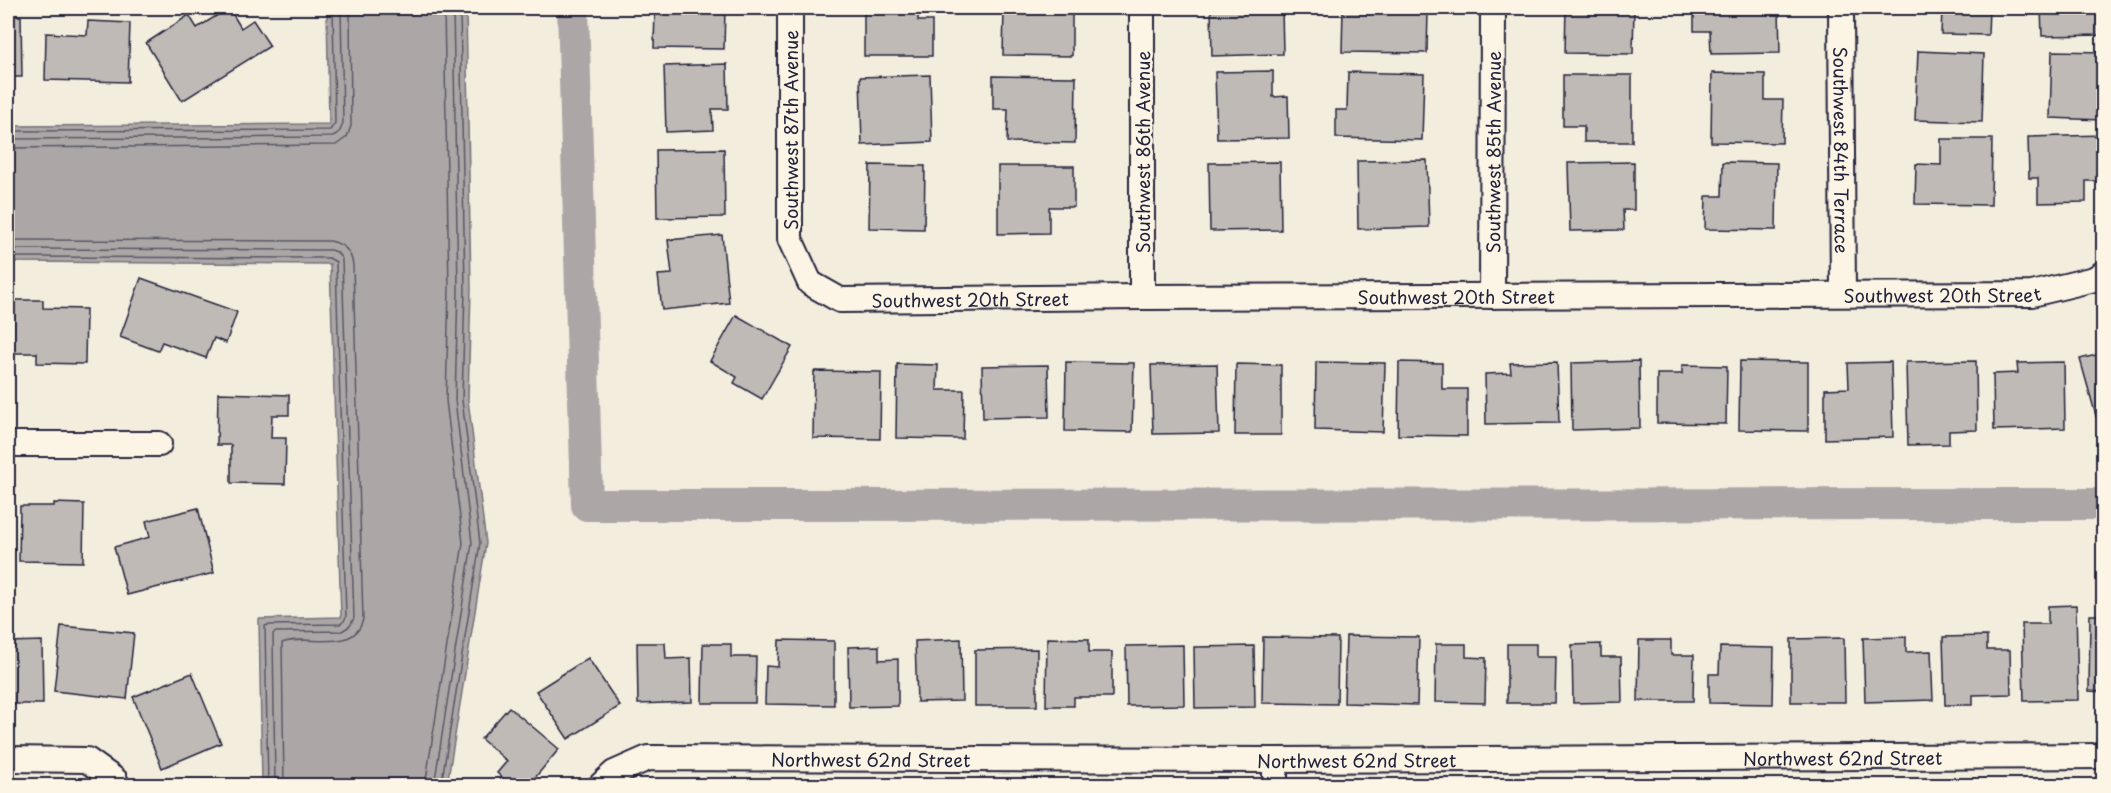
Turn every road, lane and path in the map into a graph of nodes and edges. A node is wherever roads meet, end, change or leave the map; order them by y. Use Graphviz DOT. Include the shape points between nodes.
graph roads {
  1 [pos="790,8"];
  2 [pos="1142,8"];
  3 [pos="1492,8"];
  4 [pos="1842,8"];
  5 [pos="2103,273"];
  6 [pos="810,283"];
  7 [pos="1842,294"];
  8 [pos="1492,296"];
  9 [pos="1142,297"];
  10 [pos="8,444"];
  11 [pos="159,444"];
  12 [pos="2103,756"];
  13 [pos="8,759"];
  14 [pos="1275,760"];
  15 [pos="607,779"];
  16 [pos="116,783"];
  17 [pos="1275,786"];
  1 -- 6 [label="street, Southwest 87th Avenue" via="790,239"];
  2 -- 9 [label="street, Southwest 86th Avenue"];
  3 -- 8 [label="street, Southwest 85th Avenue"];
  4 -- 7 [label="street, Southwest 84th Terrace"];
  5 -- 7 [label="street, Southwest 20th Street" via="2094,279 2032,294"];
  6 -- 9 [label="street, Southwest 20th Street" via="840,300"];
  7 -- 8 [label="street, Southwest 20th Street"];
  8 -- 9 [label="street, Southwest 20th Street"];
  10 -- 11 [label="street"];
  12 -- 14 [label="street, Northwest 62nd Street"];
  13 -- 16 [label="street" via="87,760"];
  14 -- 15 [label="street, Northwest 62nd Street" via="648,758"];
  14 -- 17 [label="street"];
}
